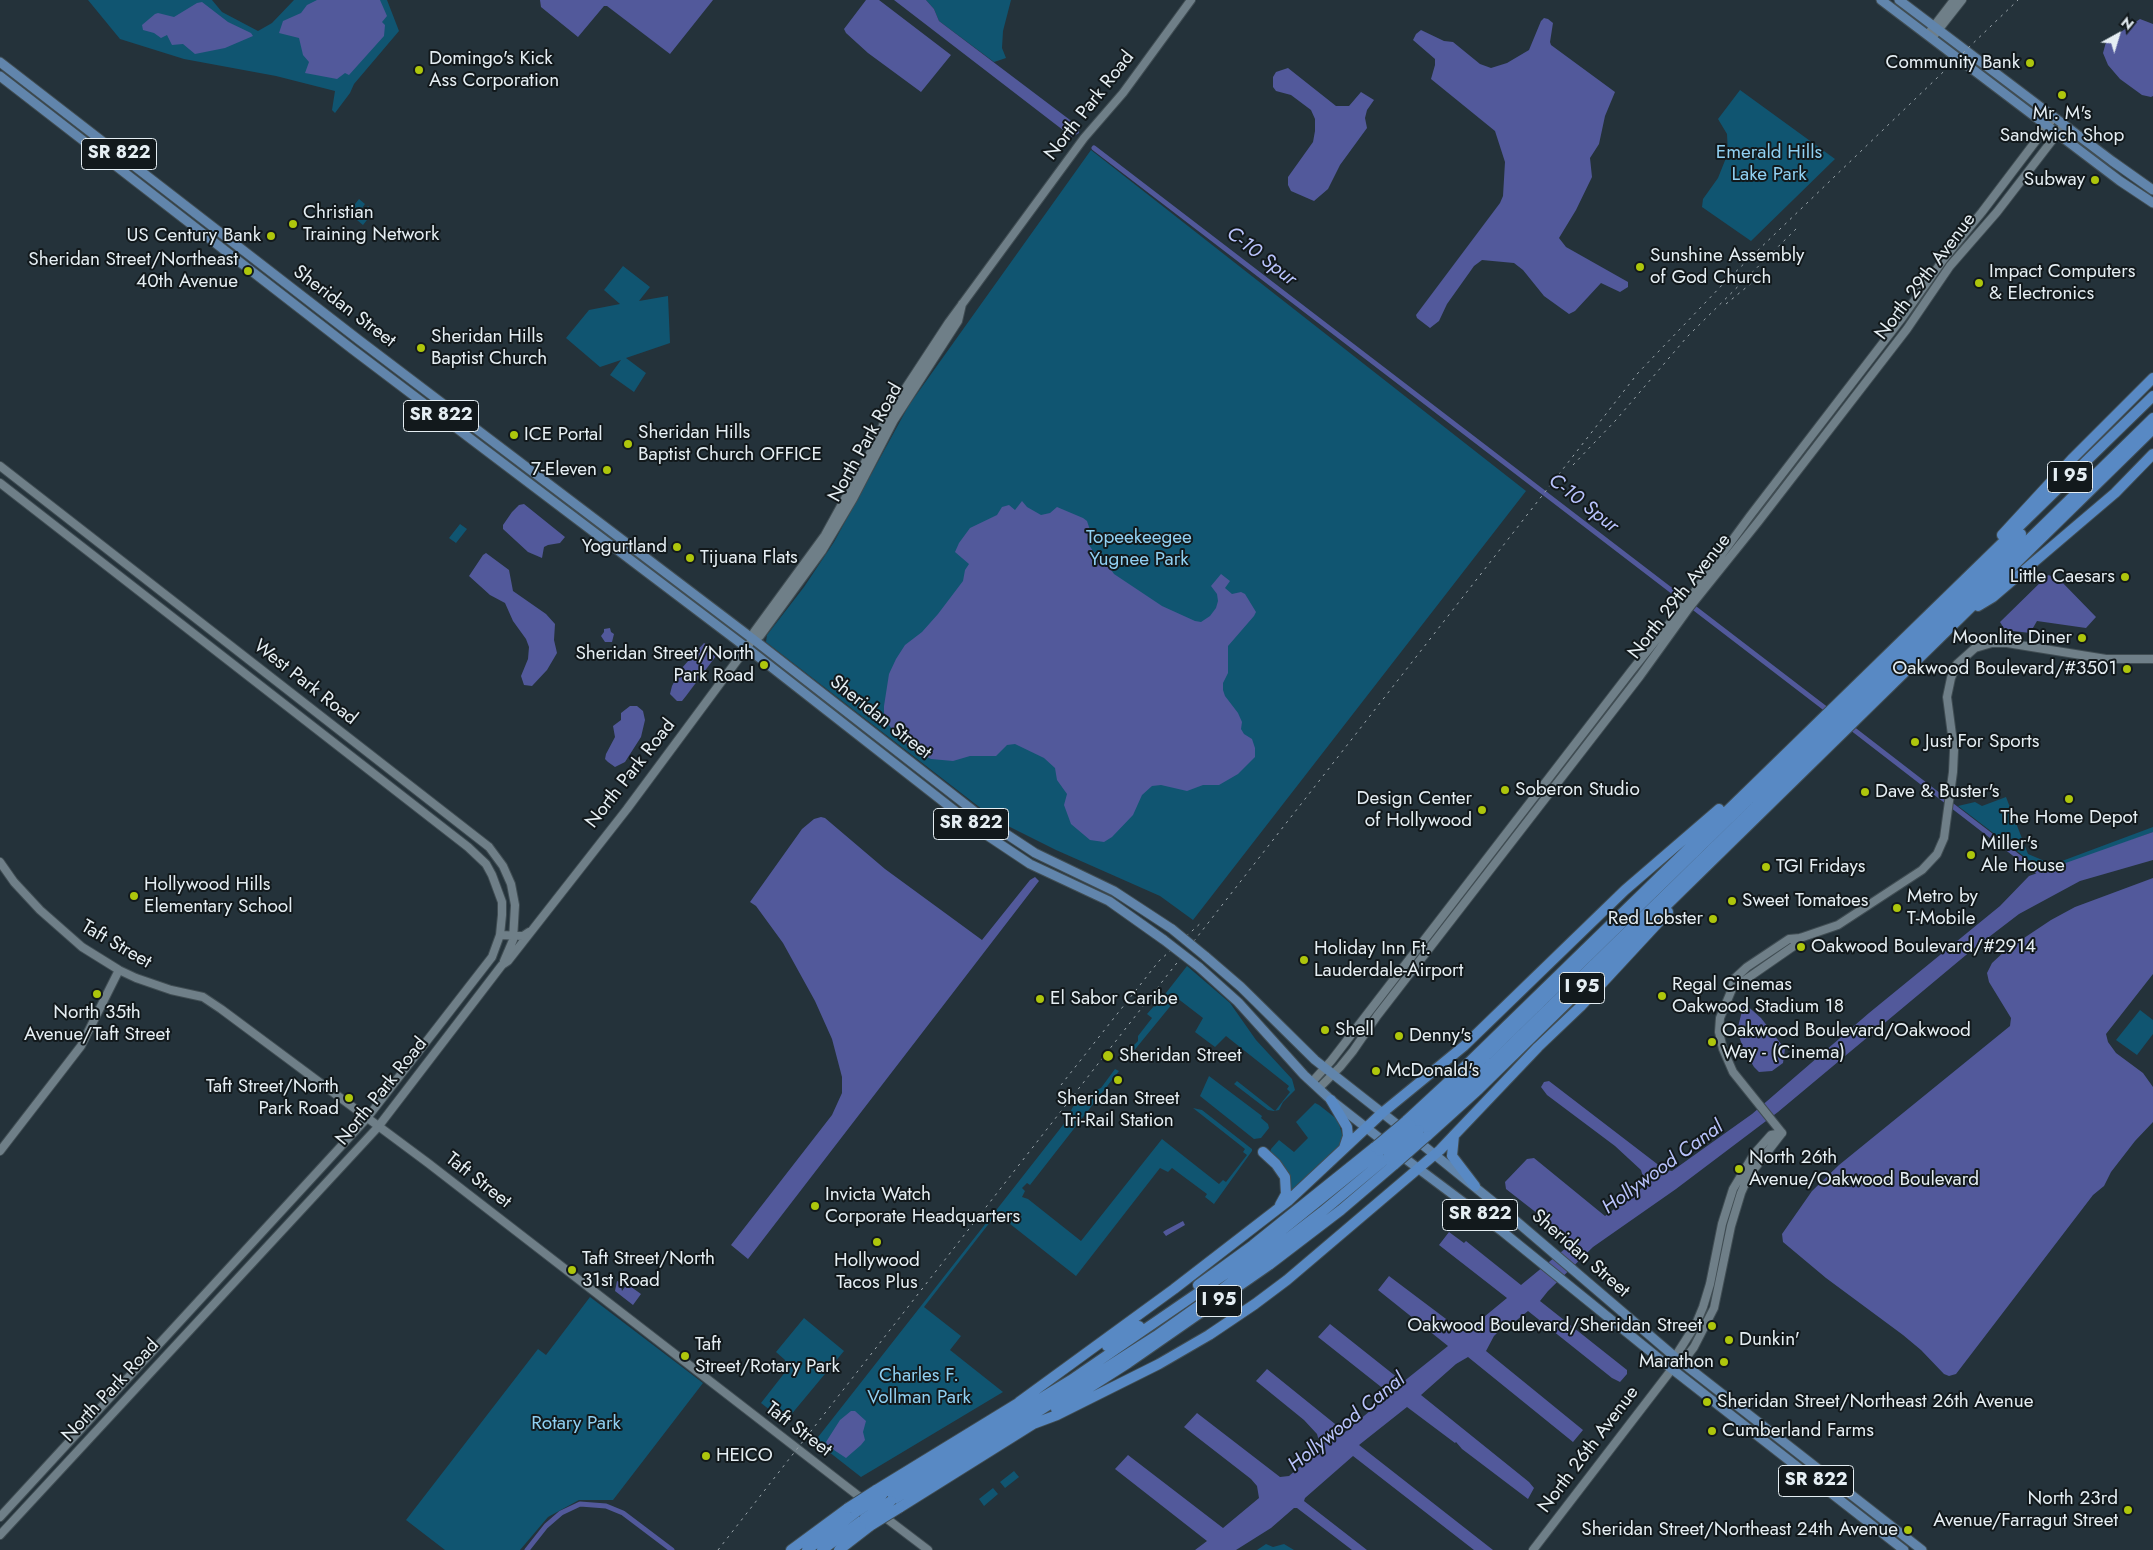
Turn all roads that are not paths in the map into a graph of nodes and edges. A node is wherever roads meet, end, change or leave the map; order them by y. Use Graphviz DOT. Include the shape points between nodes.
graph roads {
  1 [pos="1191,0"];
  2 [pos="1881,0"];
  3 [pos="1899,0"];
  4 [pos="1954,0"];
  5 [pos="1962,0"];
  6 [pos="1936,28"];
  7 [pos="1930,37"];
  8 [pos="0,62"];
  9 [pos="0,76"];
  10 [pos="2054,117"];
  11 [pos="2064,125"];
  12 [pos="2048,126"];
  13 [pos="2058,133"];
  14 [pos="114,164"];
  15 [pos="2153,190"];
  16 [pos="172,195"];
  17 [pos="2153,203"];
  18 [pos="2153,378"];
  19 [pos="2153,396"];
  20 [pos="2153,404"];
  21 [pos="2153,418"];
  22 [pos="2153,429"];
  23 [pos="484,434"];
  24 [pos="477,443"];
  25 [pos="2153,454"];
  26 [pos="0,466"];
  27 [pos="0,484"];
  28 [pos="599,522"];
  29 [pos="583,524"];
  30 [pos="1986,558"];
  31 [pos="1689,604"];
  32 [pos="1966,613"];
  33 [pos="753,639"];
  34 [pos="747,648"];
  35 [pos="2153,659"];
  36 [pos="1848,710"];
  37 [pos="1830,727"];
  38 [pos="1763,774"];
  39 [pos="1735,838"];
  40 [pos="0,862"];
  41 [pos="529,932"];
  42 [pos="500,936"];
  43 [pos="513,936"];
  44 [pos="492,957"];
  45 [pos="502,965"];
  46 [pos="119,970"];
  47 [pos="1324,1068"];
  48 [pos="1333,1075"];
  49 [pos="1315,1085"];
  50 [pos="1331,1100"];
  51 [pos="1382,1113"];
  52 [pos="366,1118"];
  53 [pos="378,1127"];
  54 [pos="1367,1128"];
  55 [pos="1416,1128"];
  56 [pos="1454,1133"];
  57 [pos="1344,1149"];
  58 [pos="0,1151"];
  59 [pos="1263,1152"];
  60 [pos="1384,1155"];
  61 [pos="1435,1155"];
  62 [pos="1418,1169"];
  63 [pos="1475,1186"];
  64 [pos="1278,1208"];
  65 [pos="1679,1360"];
  66 [pos="1672,1369"];
  67 [pos="1019,1402"];
  68 [pos="1033,1424"];
  69 [pos="1773,1448"];
  70 [pos="1800,1454"];
  71 [pos="1792,1463"];
  72 [pos="1818,1468"];
  73 [pos="887,1498"];
  74 [pos="860,1516"];
  75 [pos="0,1517"];
  76 [pos="0,1535"];
  77 [pos="1894,1542"];
  78 [pos="1920,1548"];
  79 [pos="791,1550"];
  80 [pos="807,1550"];
  81 [pos="822,1550"];
  82 [pos="838,1550"];
  83 [pos="928,1550"];
  84 [pos="1533,1550"];
  85 [pos="1904,1550"];
  1 -- 33 [label="street, North Park Road" via="962,304 886,418 825,535 754,632"];
  2 -- 7 [label="main road"];
  3 -- 6 [label="main road"];
  4 -- 6 [label="street"];
  5 -- 6 [label="street"];
  6 -- 7 [label="street"];
  6 -- 10 [label="main road"];
  7 -- 12 [label="main road"];
  8 -- 16 [label="main road, Sheridan Street / SR 822"];
  9 -- 14 [label="main road, Sheridan Street / SR 822"];
  10 -- 11 [label="main road"];
  10 -- 12 [label="street, North 29th Avenue"];
  11 -- 13 [label="street, North 29th Avenue"];
  11 -- 15 [label="main road"];
  12 -- 13 [label="main road"];
  12 -- 31 [label="street, North 29th Avenue" via="1745,523"];
  13 -- 17 [label="main road"];
  13 -- 31 [label="street, North 29th Avenue"];
  14 -- 16 [label="main road" via="124,162"];
  14 -- 24 [label="main road, Sheridan Street / SR 822"];
  16 -- 23 [label="main road, Sheridan Street / SR 822"];
  18 -- 30 [label="highway" via="2008,528"];
  19 -- 30 [label="highway, I 95"];
  20 -- 36 [label="highway"];
  21 -- 36 [label="highway"];
  22 -- 32 [label="highway, I 95"];
  23 -- 24 [label="main road"];
  23 -- 28 [label="main road, Sheridan Street / SR 822"];
  24 -- 29 [label="main road, Sheridan Street / SR 822"];
  25 -- 32 [label="highway" via="2115,493 1993,597"];
  26 -- 43 [label="street, West Park Road" via="489,847 511,884 515,905"];
  27 -- 42 [label="street, West Park Road" via="479,856 499,890 502,909"];
  28 -- 29 [label="main road"];
  28 -- 33 [label="main road, Sheridan Street / SR 822"];
  29 -- 34 [label="main road, Sheridan Street / SR 822"];
  30 -- 36 [label="highway, I 95"];
  31 -- 47 [label="street, North 29th Avenue" via="1632,670"];
  31 -- 48 [label="street, North 29th Avenue" via="1634,683"];
  32 -- 36 [label="highway, I 95"];
  33 -- 34 [label="street, North Park Road"];
  33 -- 47 [label="main road, Sheridan Street / SR 822, bridge" via="1015,842 1114,891 1172,929 1242,987"];
  34 -- 41 [label="street, North Park Road" via="627,809"];
  34 -- 49 [label="main road, Sheridan Street / SR 822, bridge" via="1009,851 1103,898 1164,940 1238,1002"];
  35 -- 65 [label="street, North 26th Avenue" via="2106,659 2007,643 1975,648 1957,664 1947,697 1954,750 1949,810 1944,838 1932,860 1922,870 1838,925 1789,939 1734,979 1720,1018 1722,1050 1733,1072 1782,1133 1748,1177 1733,1218 1714,1308 1704,1330"];
  36 -- 37 [label="highway, I 95"];
  36 -- 37 [label="highway, I 95"];
  37 -- 38 [label="highway, I 95"];
  37 -- 39 [label="highway, I 95"];
  37 -- 55 [label="highway" via="1473,1069"];
  38 -- 51 [label="highway" via="1750,781 1675,846 1579,933 1464,1046"];
  38 -- 55 [label="highway, I 95" via="1459,1072"];
  39 -- 55 [label="highway, I 95" via="1486,1082"];
  39 -- 56 [label="highway" via="1605,981"];
  40 -- 46 [label="street, Taft Street" via="14,882 62,931"];
  41 -- 43 [label="street"];
  41 -- 45 [label="street, North Park Road"];
  42 -- 43 [label="street"];
  42 -- 44 [label="street, West Park Road"];
  43 -- 45 [label="street, West Park Road"];
  44 -- 52 [label="street, North Park Road"];
  45 -- 53 [label="street, North Park Road"];
  46 -- 52 [label="street, Taft Street" via="152,984 203,997"];
  46 -- 58 [label="street" via="81,1046"];
  47 -- 48 [label="main road, Sheridan Street / SR 822"];
  47 -- 49 [label="street, North 29th Avenue"];
  48 -- 49 [label="street, North 29th Avenue"];
  48 -- 51 [label="main road, Sheridan Street / SR 822"];
  49 -- 50 [label="main road, Sheridan Street / SR 822"];
  50 -- 54 [label="main road, Sheridan Street / SR 822"];
  50 -- 57 [label="highway" via="1347,1127"];
  51 -- 54 [label="highway"];
  51 -- 61 [label="main road, Sheridan Street / SR 822"];
  52 -- 53 [label="street, Taft Street"];
  52 -- 75 [label="street, North Park Road"];
  53 -- 76 [label="street, North Park Road"];
  53 -- 83 [label="street, Taft Street"];
  54 -- 57 [label="highway"];
  54 -- 62 [label="main road, Sheridan Street / SR 822"];
  55 -- 60 [label="highway, I 95, bridge"];
  55 -- 60 [label="highway, I 95, bridge"];
  56 -- 61 [label="highway"];
  56 -- 63 [label="highway" via="1452,1156"];
  57 -- 64 [label="highway"];
  59 -- 64 [label="highway" via="1285,1176 1286,1194"];
  60 -- 67 [label="highway, I 95" via="1166,1308"];
  60 -- 68 [label="highway, I 95" via="1340,1210 1269,1265 1136,1358"];
  60 -- 73 [label="highway" via="1240,1264 1071,1380"];
  61 -- 62 [label="highway"];
  61 -- 63 [label="main road, Sheridan Street / SR 822"];
  62 -- 66 [label="main road, Sheridan Street / SR 822" via="1541,1262"];
  62 -- 68 [label="highway" via="1287,1280 1224,1325 1159,1364"];
  63 -- 65 [label="main road, Sheridan Street / SR 822"];
  64 -- 67 [label="highway"];
  65 -- 66 [label="street, North 26th Avenue"];
  65 -- 70 [label="main road, Sheridan Street / SR 822"];
  66 -- 69 [label="main road, Sheridan Street / SR 822"];
  66 -- 84 [label="street, North 26th Avenue"];
  67 -- 73 [label="highway, I 95"];
  68 -- 73 [label="highway, I 95"];
  69 -- 70 [label="main road"];
  69 -- 71 [label="main road, Sheridan Street / SR 822"];
  70 -- 72 [label="main road, Sheridan Street / SR 822"];
  71 -- 72 [label="main road" via="1803,1462"];
  71 -- 77 [label="main road, Sheridan Street / SR 822"];
  72 -- 78 [label="main road, Sheridan Street / SR 822"];
  73 -- 74 [label="highway, I 95, bridge"];
  73 -- 74 [label="highway, I 95, bridge"];
  74 -- 79 [label="highway, I 95"];
  74 -- 80 [label="highway"];
  74 -- 81 [label="highway"];
  74 -- 82 [label="highway, I 95"];
  77 -- 78 [label="main road"];
  77 -- 85 [label="main road, Sheridan Street / SR 822"];
}
